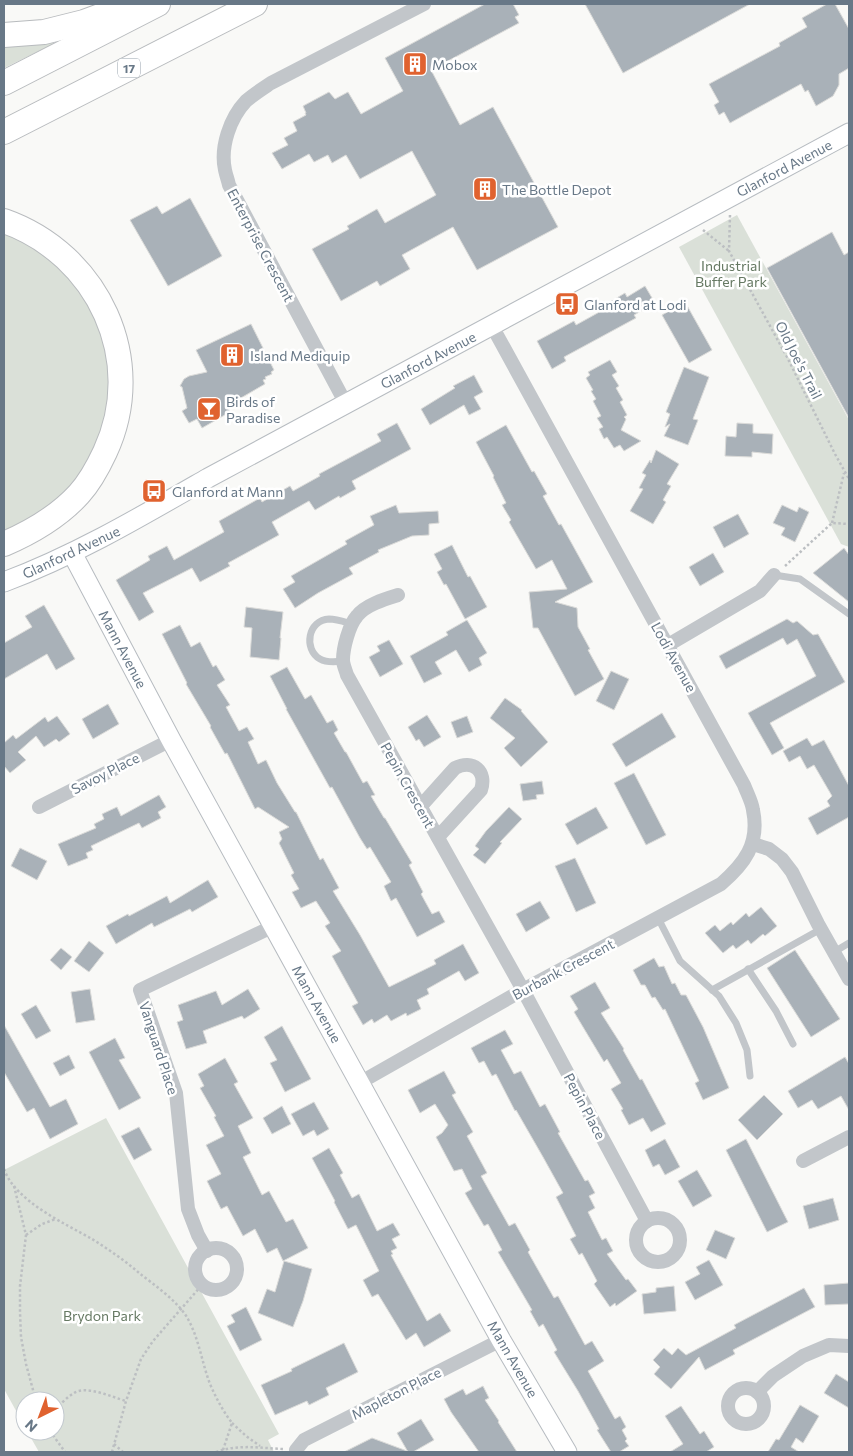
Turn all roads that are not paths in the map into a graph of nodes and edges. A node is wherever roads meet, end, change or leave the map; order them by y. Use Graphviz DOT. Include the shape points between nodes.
graph roads {
  1 [pos="130,4"];
  2 [pos="158,4"];
  3 [pos="254,4"];
  4 [pos="424,4"];
  5 [pos="4,35"];
  6 [pos="4,83"];
  7 [pos="4,132"];
  8 [pos="849,133"];
  9 [pos="4,221"];
  10 [pos="492,326"];
  11 [pos="346,404"];
  12 [pos="4,544"];
  13 [pos="72,553"];
  14 [pos="774,575"];
  15 [pos="4,582"];
  16 [pos="398,595"];
  17 [pos="849,614"];
  18 [pos="352,624"];
  19 [pos="668,645"];
  20 [pos="343,661"];
  21 [pos="171,740"];
  22 [pos="39,807"];
  23 [pos="420,807"];
  24 [pos="438,837"];
  25 [pos="753,844"];
  26 [pos="658,918"];
  27 [pos="274,926"];
  28 [pos="821,929"];
  29 [pos="849,943"];
  30 [pos="834,952"];
  31 [pos="748,969"];
  32 [pos="849,979"];
  33 [pos="523,990"];
  34 [pos="712,990"];
  35 [pos="793,1044"];
  36 [pos="750,1076"];
  37 [pos="360,1082"];
  38 [pos="849,1137"];
  39 [pos="803,1161"];
  40 [pos="647,1221"];
  41 [pos="207,1250"];
  42 [pos="501,1340"];
  43 [pos="849,1346"];
  44 [pos="758,1392"];
  45 [pos="296,1451"];
  46 [pos="567,1452"];
  1 -- 5 [label="highway" via="84,22 44,32"];
  2 -- 6 [label="highway"];
  3 -- 7 [label="highway, 17"];
  4 -- 11 [label="street, Enterprise Crescent" via="256,92 237,113 226,140 224,170 229,185"];
  8 -- 10 [label="main road, Glanford Avenue"];
  9 -- 12 [label="highway" via="32,234 79,270 108,316 116,338 121,389 112,438 99,466 80,494 57,515"];
  10 -- 11 [label="main road, Glanford Avenue"];
  10 -- 19 [label="street, Lodi Avenue"];
  11 -- 13 [label="main road, Glanford Avenue"];
  13 -- 15 [label="main road, Glanford Avenue"];
  13 -- 21 [label="main road, Mann Avenue"];
  14 -- 17 [label="lane" via="800,579"];
  14 -- 19 [label="street" via="760,591"];
  16 -- 18 [label="street" via="377,602 357,615"];
  18 -- 20 [label="street" via="344,646"];
  18 -- 20 [label="lane" via="327,619 319,622 309,637 314,654 321,660"];
  19 -- 25 [label="street, Lodi Avenue" via="744,785 756,827"];
  20 -- 23 [label="street, Pepin Crescent" via="347,675"];
  21 -- 22 [label="street, Savoy Place"];
  21 -- 27 [label="main road, Mann Avenue"];
  23 -- 24 [label="street, Pepin Crescent"];
  23 -- 24 [label="street" via="455,768 468,764 479,771 483,783 481,790"];
  24 -- 33 [label="street, Pepin Crescent"];
  25 -- 26 [label="street, Burbank Crescent" via="737,870 721,884"];
  25 -- 28 [label="street" via="769,849 787,865"];
  26 -- 33 [label="street, Burbank Crescent"];
  26 -- 34 [label="lane" via="680,961"];
  27 -- 37 [label="main road, Mann Avenue"];
  27 -- 41 [label="street, Vanguard Place" via="140,990 176,1093 188,1209"];
  28 -- 30 [label="street"];
  28 -- 31 [label="lane"];
  29 -- 30 [label="lane"];
  30 -- 32 [label="street"];
  31 -- 34 [label="lane"];
  31 -- 35 [label="lane"];
  33 -- 37 [label="street, Burbank Crescent"];
  33 -- 40 [label="street, Pepin Place"];
  34 -- 36 [label="lane" via="736,1023 747,1050"];
  37 -- 42 [label="main road, Mann Avenue"];
  38 -- 39 [label="street"];
  41 -- 41 [label="street" via="222,1249 234,1258 237,1265 235,1280 224,1289 209,1289 197,1278 196,1262"];
  42 -- 45 [label="street, Mapleton Place" via="304,1440"];
  42 -- 46 [label="main road, Mann Avenue"];
  43 -- 44 [label="street" via="829,1345 803,1356 773,1376"];
}
